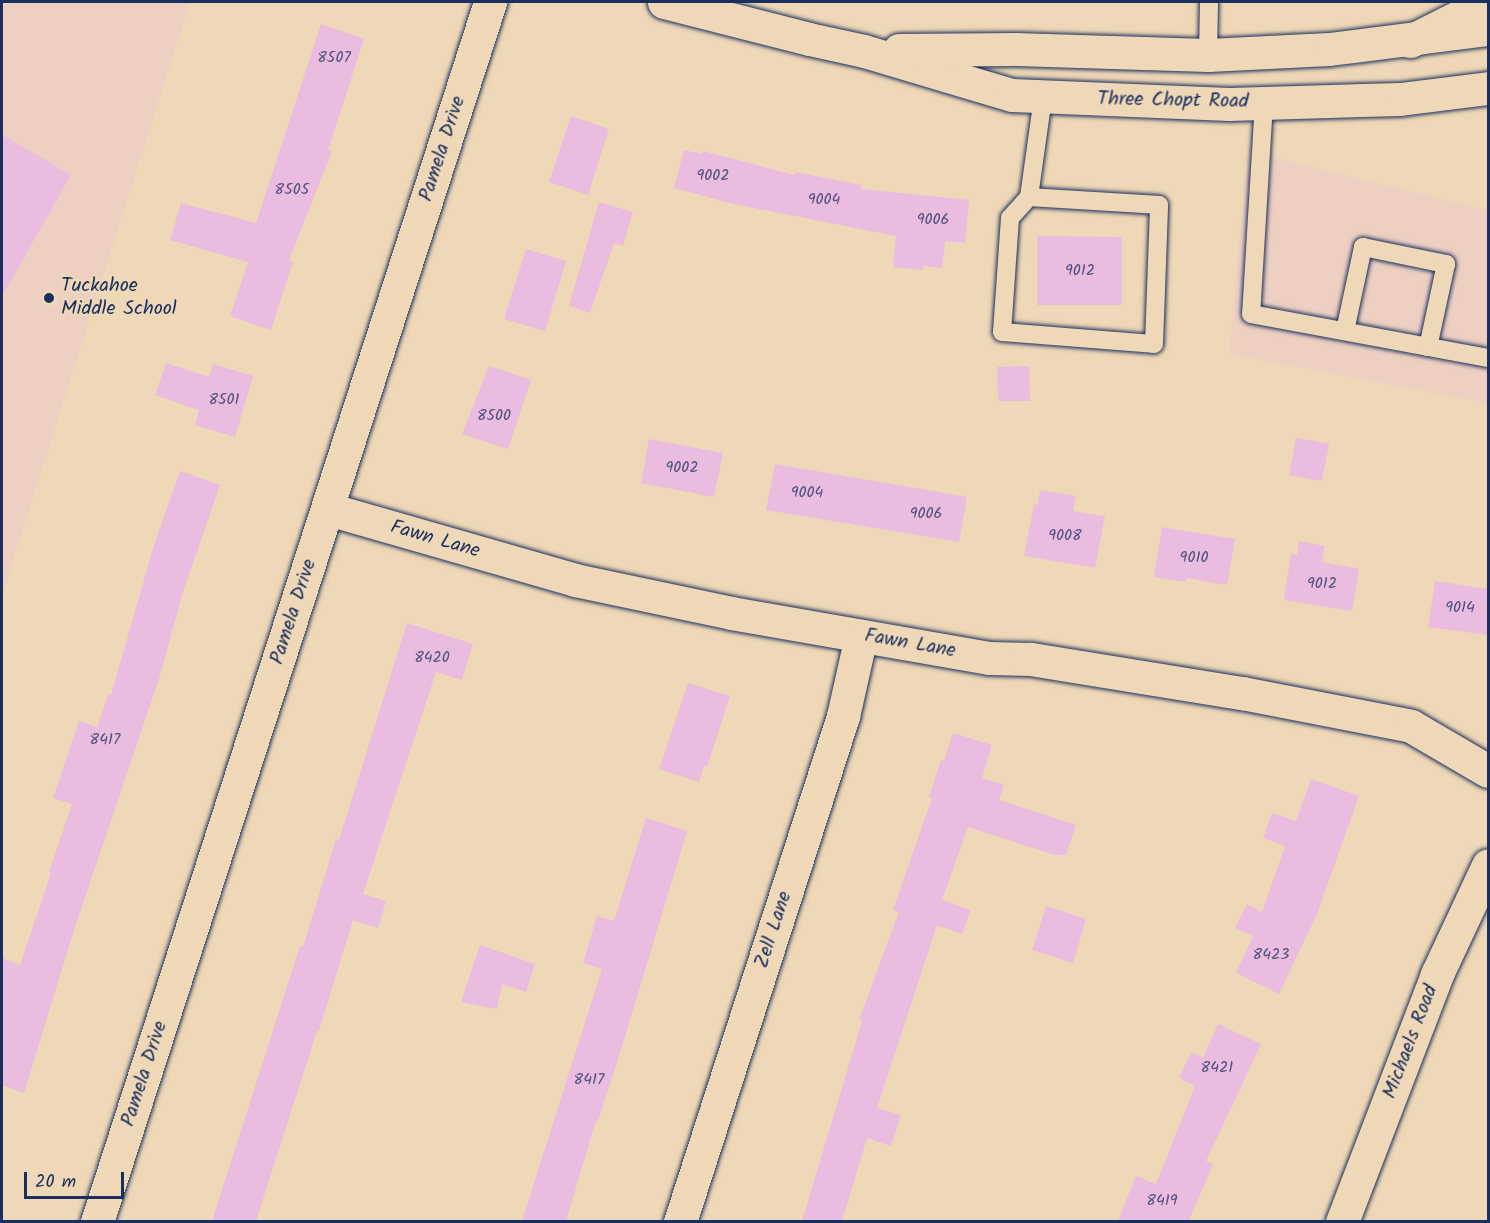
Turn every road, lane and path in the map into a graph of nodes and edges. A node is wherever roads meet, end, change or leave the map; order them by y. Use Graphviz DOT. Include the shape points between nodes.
graph roads {
  1 [pos="490,2"];
  2 [pos="664,2"];
  3 [pos="1209,2"];
  4 [pos="1488,2"];
  5 [pos="1488,29"];
  6 [pos="1410,41"];
  7 [pos="864,51"];
  8 [pos="1208,55"];
  9 [pos="1488,88"];
  10 [pos="1042,97"];
  11 [pos="1264,103"];
  12 [pos="1029,197"];
  13 [pos="1345,332"];
  14 [pos="1428,347"];
  15 [pos="1488,358"];
  16 [pos="328,509"];
  17 [pos="861,636"];
  18 [pos="1488,771"];
  19 [pos="1488,865"];
  20 [pos="98,1221"];
  21 [pos="680,1221"];
  22 [pos="1342,1221"];
  1 -- 16 [label="main road, Pamela Drive"];
  2 -- 7 [label="main road, Three Chopt Road"];
  3 -- 8 [label="lane"];
  4 -- 6 [label="main road"];
  5 -- 6 [label="main road, Three Chopt Road"];
  6 -- 8 [label="main road, Three Chopt Road" via="1329,50"];
  7 -- 8 [label="main road, Three Chopt Road" via="1015,49"];
  7 -- 10 [label="main road, Three Chopt Road" via="1012,95"];
  9 -- 11 [label="main road, Three Chopt Road" via="1400,99"];
  10 -- 11 [label="main road, Three Chopt Road"];
  10 -- 12 [label="lane"];
  11 -- 13 [label="lane" via="1251,314"];
  12 -- 12 [label="lane" via="1160,205 1154,344 1002,332 1010,218"];
  13 -- 14 [label="lane"];
  13 -- 14 [label="lane" via="1363,247 1446,264"];
  14 -- 15 [label="lane"];
  16 -- 17 [label="main road, Fawn Lane" via="575,580"];
  16 -- 20 [label="main road, Pamela Drive"];
  17 -- 18 [label="main road, Fawn Lane" via="1242,693 1410,726"];
  17 -- 21 [label="main road, Zell Lane" via="843,716"];
  19 -- 22 [label="main road, Michaels Road" via="1437,975"];
}
